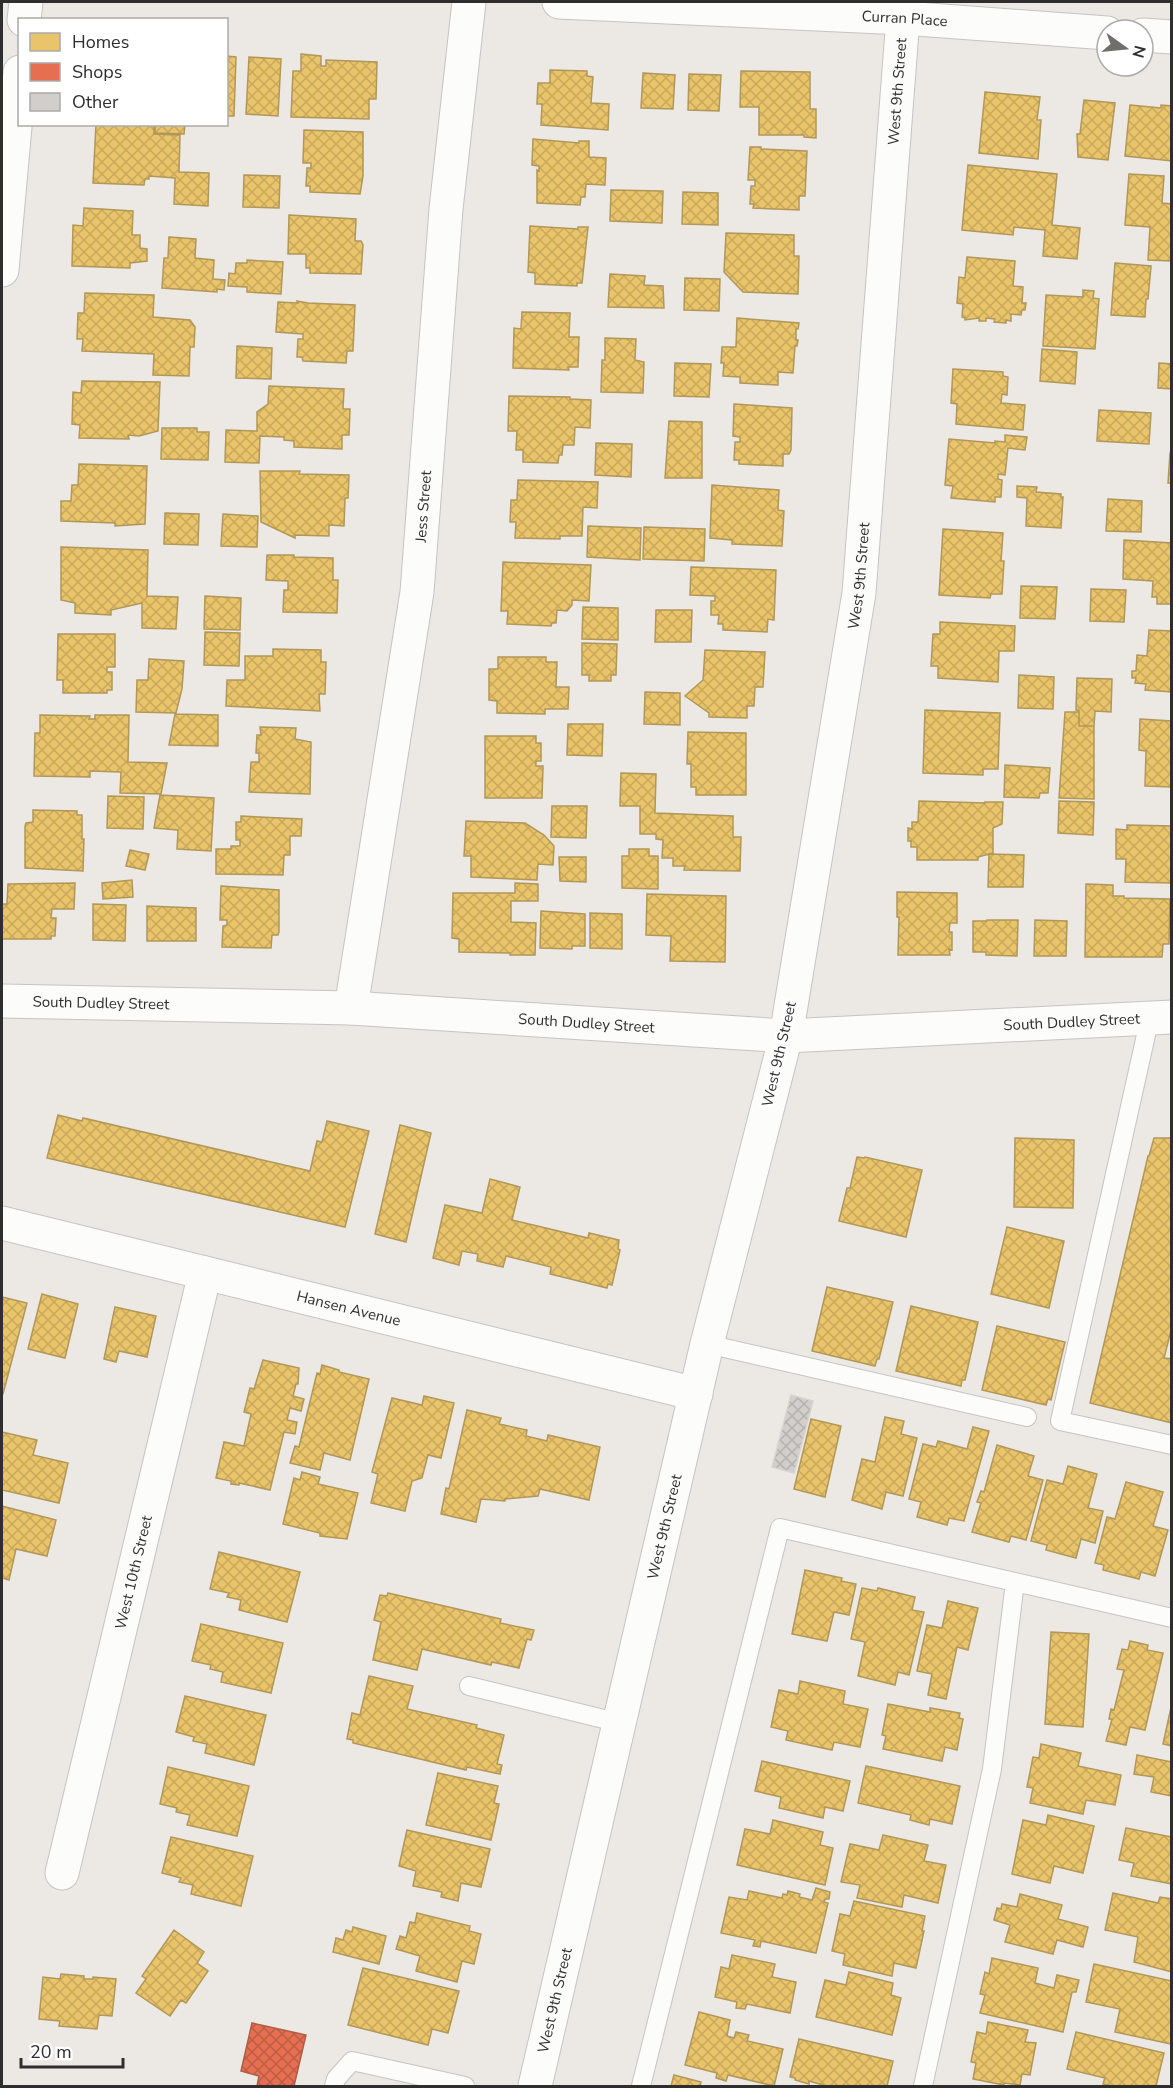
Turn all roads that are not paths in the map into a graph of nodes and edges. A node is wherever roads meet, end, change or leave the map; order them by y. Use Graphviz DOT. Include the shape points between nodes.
graph roads {
  1 [pos="26,2"];
  2 [pos="469,2"];
  3 [pos="559,2"];
  4 [pos="904,10"];
  5 [pos="24,18"];
  6 [pos="1095,32"];
  7 [pos="1155,36"];
  8 [pos="1172,37"];
  9 [pos="18,94"];
  10 [pos="2,270"];
  11 [pos="2,1001"];
  12 [pos="351,1008"];
  13 [pos="1161,1017"];
  14 [pos="786,1036"];
  15 [pos="2,1223"];
  16 [pos="206,1273"];
  17 [pos="707,1344"];
  18 [pos="696,1394"];
  19 [pos="1027,1417"];
  20 [pos="1172,1445"];
  21 [pos="1015,1582"];
  22 [pos="1172,1618"];
  23 [pos="469,1686"];
  24 [pos="620,1723"];
  25 [pos="62,1873"];
  26 [pos="334,2086"];
  27 [pos="465,2086"];
  28 [pos="535,2086"];
  29 [pos="641,2086"];
  30 [pos="923,2086"];
  1 -- 5 [label="street"];
  2 -- 12 [label="street, Jess Street" via="446,209 417,592"];
  3 -- 4 [label="street, Curran Place"];
  4 -- 6 [label="street, Curran Place"];
  4 -- 14 [label="street, West 9th Street" via="859,593"];
  7 -- 8 [label="street"];
  9 -- 10 [label="street"];
  11 -- 12 [label="street, South Dudley Street"];
  12 -- 14 [label="street, South Dudley Street"];
  13 -- 14 [label="street, South Dudley Street"];
  13 -- 20 [label="lane" via="1060,1421"];
  14 -- 17 [label="street, West 9th Street"];
  15 -- 16 [label="street, Hansen Avenue"];
  16 -- 18 [label="street, Hansen Avenue"];
  16 -- 25 [label="street, West 10th Street"];
  17 -- 18 [label="street, West 9th Street"];
  17 -- 19 [label="lane"];
  18 -- 24 [label="street, West 9th Street"];
  21 -- 22 [label="lane"];
  21 -- 29 [label="lane" via="780,1528"];
  21 -- 30 [label="lane" via="992,1769"];
  23 -- 24 [label="lane"];
  24 -- 28 [label="street, West 9th Street"];
  26 -- 27 [label="lane" via="352,2061"];
}
